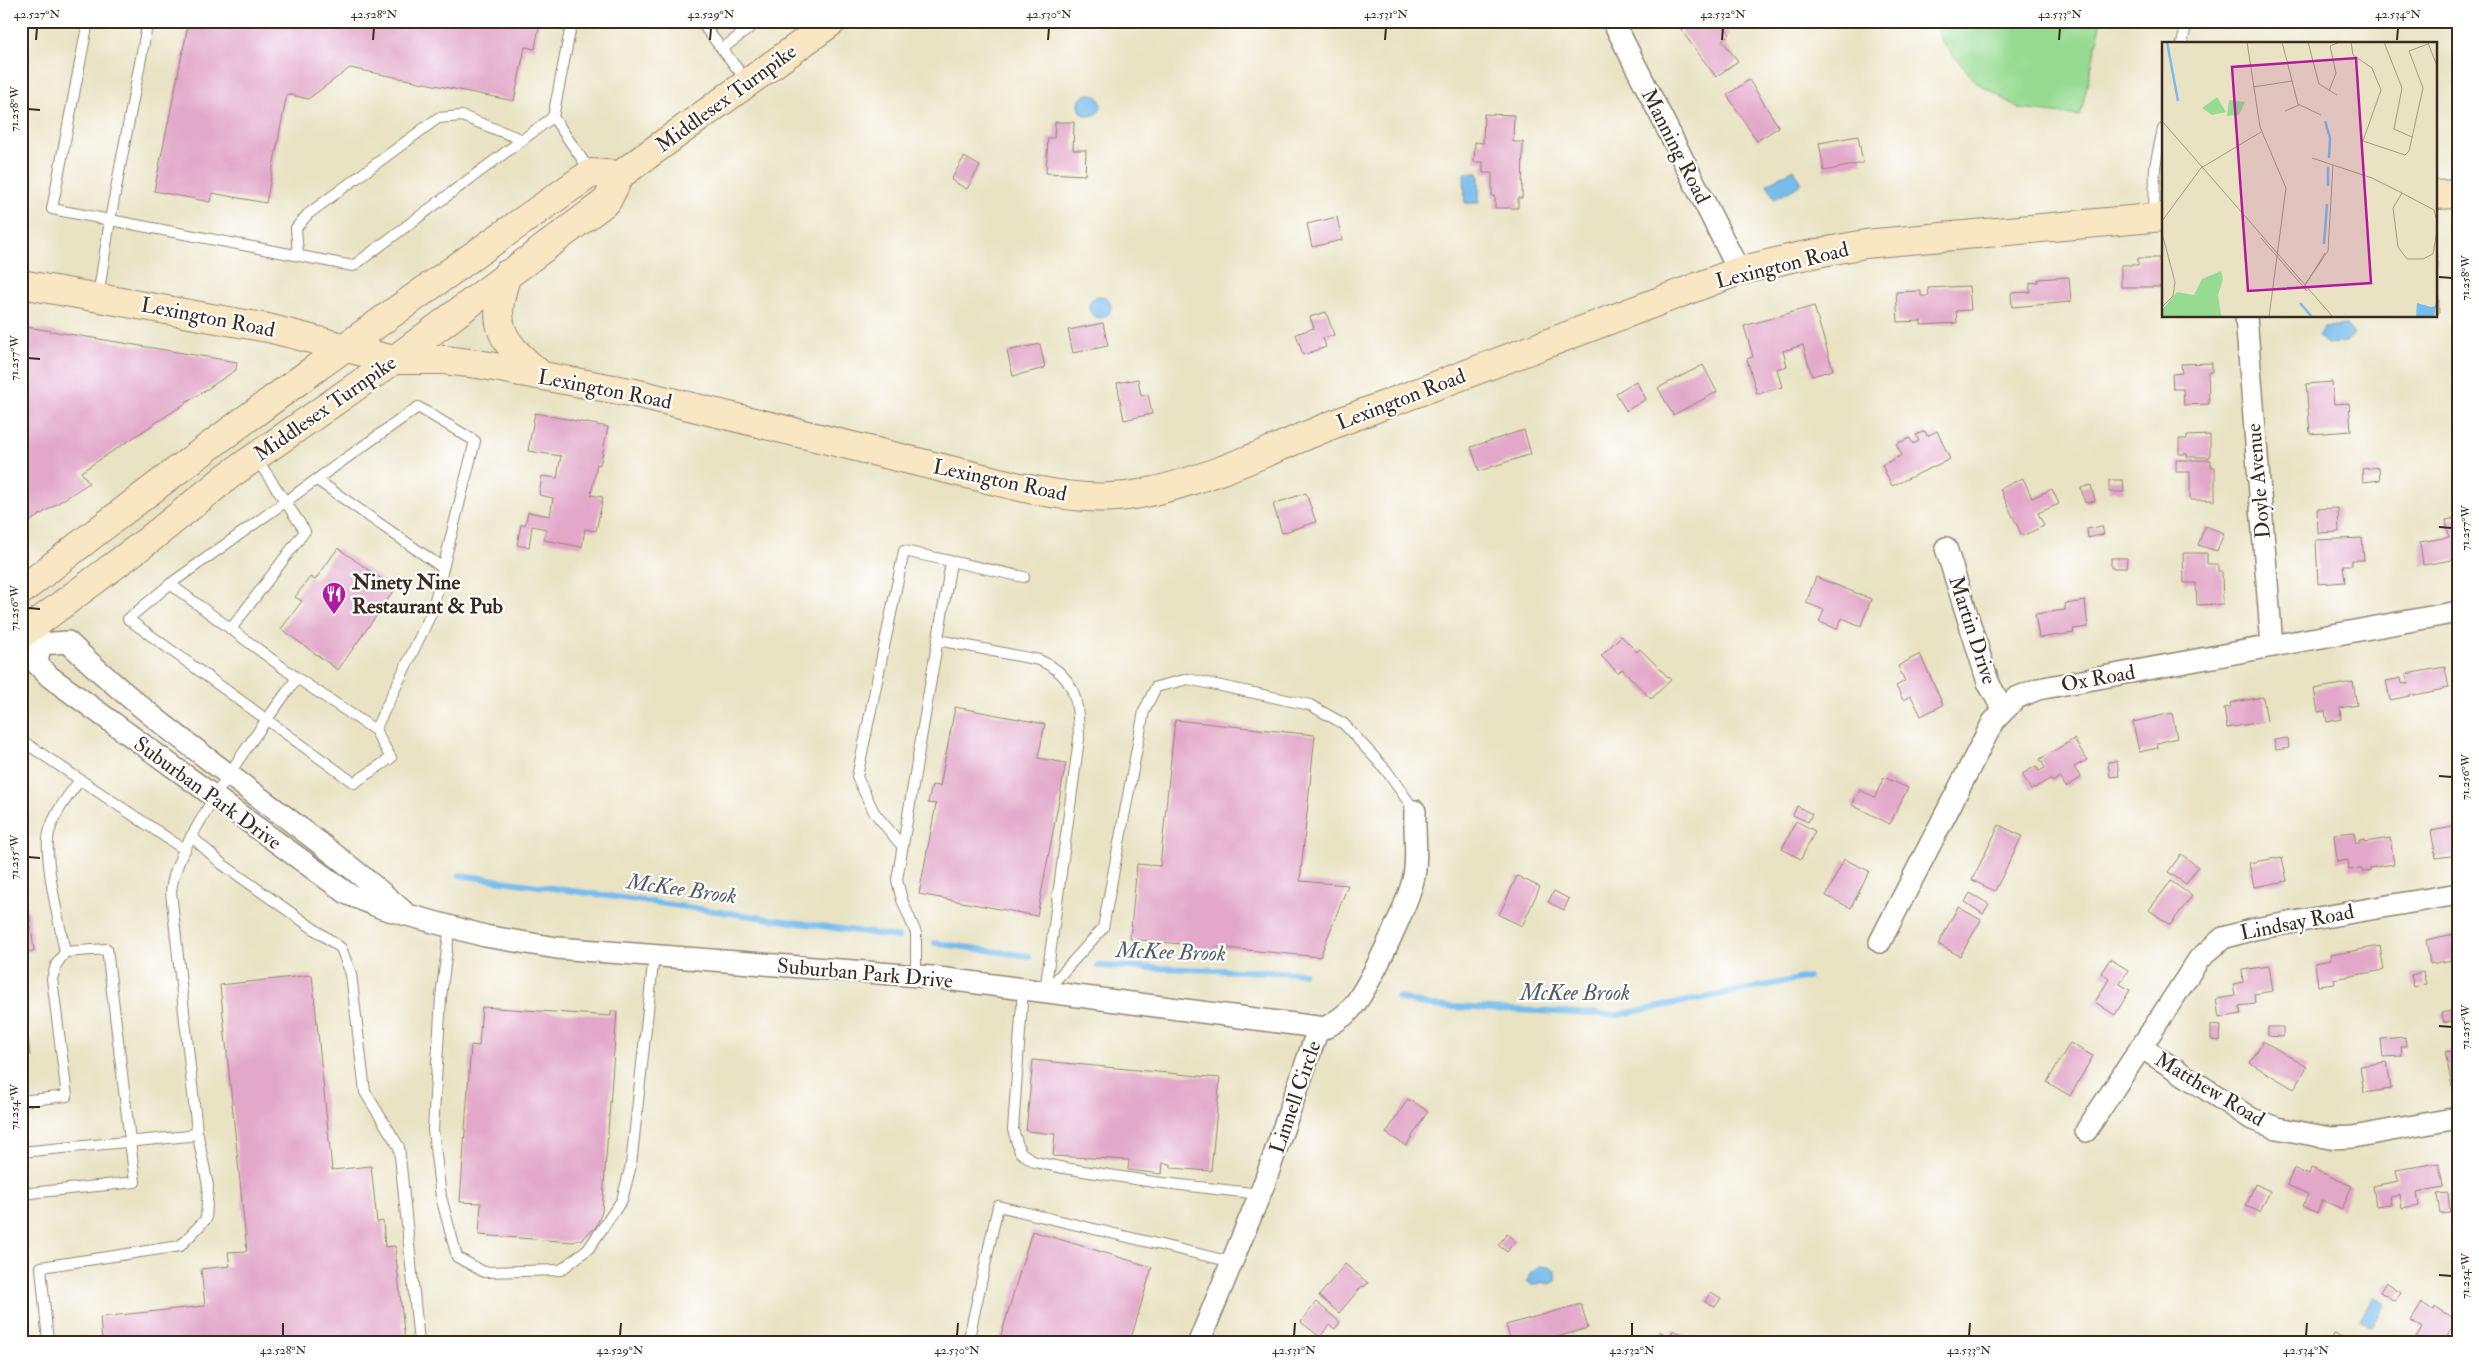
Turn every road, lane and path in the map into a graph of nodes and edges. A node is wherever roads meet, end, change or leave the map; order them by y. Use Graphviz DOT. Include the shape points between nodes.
graph roads {
  1 [pos="88,21"];
  2 [pos="148,21"];
  3 [pos="572,21"];
  4 [pos="700,21"];
  5 [pos="759,21"];
  6 [pos="832,21"];
  7 [pos="1613,21"];
  8 [pos="2186,21"];
  9 [pos="2182,42"];
  10 [pos="722,49"];
  11 [pos="747,82"];
  12 [pos="553,117"];
  13 [pos="2162,133"];
  14 [pos="523,140"];
  15 [pos="591,173"];
  16 [pos="620,175"];
  17 [pos="2458,194"];
  18 [pos="2436,195"];
  19 [pos="2158,218"];
  20 [pos="110,220"];
  21 [pos="298,255"];
  22 [pos="1739,272"];
  23 [pos="507,274"];
  24 [pos="21,284"];
  25 [pos="98,298"];
  26 [pos="2246,318"];
  27 [pos="342,348"];
  28 [pos="394,360"];
  29 [pos="543,376"];
  30 [pos="255,457"];
  31 [pos="317,480"];
  32 [pos="285,502"];
  33 [pos="1946,548"];
  34 [pos="952,562"];
  35 [pos="443,568"];
  36 [pos="1024,577"];
  37 [pos="170,584"];
  38 [pos="21,592"];
  39 [pos="2458,612"];
  40 [pos="231,629"];
  41 [pos="27,634"];
  42 [pos="938,640"];
  43 [pos="2272,646"];
  44 [pos="297,678"];
  45 [pos="2003,710"];
  46 [pos="266,721"];
  47 [pos="375,730"];
  48 [pos="21,740"];
  49 [pos="228,775"];
  50 [pos="80,780"];
  51 [pos="213,797"];
  52 [pos="1415,811"];
  53 [pos="191,836"];
  54 [pos="902,846"];
  55 [pos="185,850"];
  56 [pos="2458,894"];
  57 [pos="407,914"];
  58 [pos="450,925"];
  59 [pos="1880,942"];
  60 [pos="65,952"];
  61 [pos="654,955"];
  62 [pos="916,976"];
  63 [pos="1023,989"];
  64 [pos="1045,992"];
  65 [pos="1325,1028"];
  66 [pos="2141,1047"];
  67 [pos="21,1101"];
  68 [pos="2458,1118"];
  69 [pos="197,1131"];
  70 [pos="2086,1131"];
  71 [pos="130,1142"];
  72 [pos="21,1152"];
  73 [pos="21,1194"];
  74 [pos="1260,1194"];
  75 [pos="1232,1262"];
  76 [pos="48,1342"];
  77 [pos="419,1342"];
  78 [pos="968,1342"];
  79 [pos="1199,1342"];
  1 -- 20 [label="lane" via="52,209"];
  2 -- 20 [label="lane"];
  3 -- 12 [label="lane"];
  4 -- 10 [label="lane"];
  5 -- 10 [label="lane"];
  6 -- 11 [label="street, Middlesex Turnpike"];
  7 -- 22 [label="street, Manning Road"];
  8 -- 9 [label="lane"];
  10 -- 11 [label="lane"];
  11 -- 16 [label="street, Middlesex Turnpike"];
  12 -- 14 [label="lane"];
  12 -- 15 [label="lane"];
  13 -- 19 [label="lane" via="2154,166"];
  14 -- 21 [label="lane" via="353,266"];
  14 -- 21 [label="lane" via="462,116 438,118 308,214 296,228"];
  15 -- 16 [label="street"];
  15 -- 27 [label="street, Middlesex Turnpike"];
  16 -- 23 [label="street, Middlesex Turnpike" via="607,201"];
  17 -- 18 [label="street"];
  19 -- 22 [label="street, Lexington Road" via="1865,244"];
  20 -- 21 [label="lane"];
  20 -- 25 [label="lane"];
  22 -- 29 [label="street, Lexington Road" via="1198,478 1144,494 1103,498 1061,496 635,392"];
  23 -- 28 [label="street, Middlesex Turnpike"];
  23 -- 29 [label="street" via="498,304 504,335 519,356"];
  24 -- 25 [label="street, Lexington Road"];
  25 -- 27 [label="street, Lexington Road" via="268,328"];
  26 -- 43 [label="street, Doyle Avenue"];
  27 -- 28 [label="street, Lexington Road"];
  27 -- 38 [label="street, Middlesex Turnpike" via="125,508"];
  28 -- 29 [label="street, Lexington Road" via="444,360"];
  28 -- 30 [label="street, Middlesex Turnpike"];
  30 -- 32 [label="lane"];
  30 -- 41 [label="street, Middlesex Turnpike"];
  31 -- 32 [label="lane"];
  31 -- 35 [label="lane"];
  31 -- 35 [label="lane" via="418,407 475,441"];
  32 -- 37 [label="lane"];
  32 -- 40 [label="lane" via="306,531"];
  33 -- 45 [label="street, Martin Drive" via="1988,682"];
  34 -- 36 [label="lane"];
  34 -- 42 [label="lane"];
  34 -- 54 [label="lane" via="904,551 857,777 874,812"];
  35 -- 47 [label="lane" via="432,612"];
  37 -- 40 [label="lane"];
  37 -- 46 [label="lane" via="128,619"];
  39 -- 43 [label="street, Ox Road"];
  40 -- 44 [label="lane"];
  41 -- 49 [label="street, Suburban Park Drive" via="68,642 105,677"];
  41 -- 51 [label="street, Suburban Park Drive" via="37,664 50,677"];
  42 -- 54 [label="lane"];
  42 -- 64 [label="lane" via="1055,666 1066,677 1076,698 1079,739"];
  43 -- 45 [label="street, Ox Road" via="2038,689 2016,698"];
  44 -- 46 [label="lane"];
  44 -- 47 [label="lane"];
  45 -- 59 [label="street, Ox Road" via="1993,722"];
  46 -- 47 [label="lane" via="354,783 391,758"];
  46 -- 49 [label="lane"];
  48 -- 50 [label="lane"];
  49 -- 51 [label="lane"];
  49 -- 57 [label="street, Suburban Park Drive" via="332,852"];
  50 -- 55 [label="lane"];
  50 -- 60 [label="lane" via="61,805 48,834 48,859"];
  51 -- 53 [label="lane"];
  51 -- 57 [label="street, Suburban Park Drive" via="348,894"];
  52 -- 64 [label="lane" via="1386,770 1344,724 1310,705 1188,679 1156,687 1144,711 1103,928"];
  52 -- 65 [label="street, Linnell Circle" via="1414,876 1394,929 1350,1010"];
  53 -- 55 [label="lane"];
  53 -- 77 [label="lane" via="222,864 341,948 351,974 365,1092 399,1147"];
  54 -- 62 [label="lane" via="897,880 916,933"];
  55 -- 69 [label="lane" via="172,881 171,892"];
  56 -- 66 [label="street, Lindsay Road" via="2254,929 2223,938 2199,959"];
  57 -- 58 [label="street, Suburban Park Drive"];
  58 -- 61 [label="street, Suburban Park Drive" via="485,936 557,948"];
  58 -- 61 [label="lane" via="441,997 432,1130 441,1197 457,1257 484,1272 561,1270 589,1248 622,1200 631,1164"];
  60 -- 67 [label="lane" via="52,979 67,1096"];
  60 -- 71 [label="lane" via="107,949"];
  61 -- 62 [label="street, Suburban Park Drive"];
  62 -- 63 [label="street, Suburban Park Drive"];
  63 -- 64 [label="street, Suburban Park Drive"];
  63 -- 74 [label="lane" via="1013,1130 1020,1152 1035,1162 1064,1168"];
  64 -- 65 [label="street, Suburban Park Drive"];
  65 -- 74 [label="street, Linnell Circle" via="1317,1032 1310,1048"];
  66 -- 68 [label="street, Matthew Road" via="2252,1119 2278,1128 2330,1138 2353,1137"];
  66 -- 70 [label="street, Lindsay Road"];
  69 -- 71 [label="lane" via="189,1136"];
  69 -- 76 [label="lane" via="208,1186 206,1219 180,1246 41,1268"];
  71 -- 72 [label="lane"];
  71 -- 73 [label="lane" via="135,1182"];
  74 -- 75 [label="street, Linnell Circle"];
  75 -- 78 [label="lane" via="998,1206"];
  75 -- 79 [label="street, Linnell Circle"];
}
